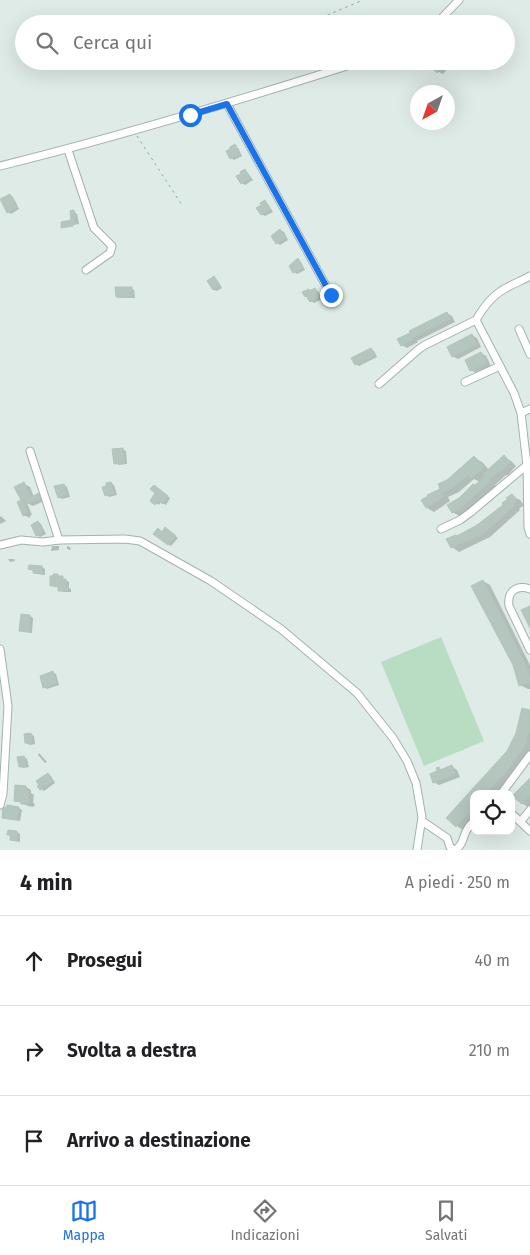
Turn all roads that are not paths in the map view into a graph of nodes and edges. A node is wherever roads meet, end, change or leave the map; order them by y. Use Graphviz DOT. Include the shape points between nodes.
graph roads {
  1 [pos="458,0"];
  2 [pos="444,15"];
  3 [pos="335,70"];
  4 [pos="227,104"];
  5 [pos="68,150"];
  6 [pos="0,166"];
  7 [pos="86,270"];
  8 [pos="530,276"];
  9 [pos="530,281"];
  10 [pos="520,282"];
  11 [pos="331,295"];
  12 [pos="476,320"];
  13 [pos="518,329"];
  14 [pos="530,354"];
  15 [pos="500,366"];
  16 [pos="465,382"];
  17 [pos="379,384"];
  18 [pos="530,409"];
  19 [pos="521,414"];
  20 [pos="30,451"];
  21 [pos="527,465"];
  22 [pos="441,529"];
  23 [pos="530,534"];
  24 [pos="59,540"];
  25 [pos="0,545"];
  26 [pos="530,589"];
  27 [pos="0,649"];
  28 [pos="530,650"];
  29 [pos="530,755"];
  30 [pos="504,790"];
  31 [pos="0,806"];
  32 [pos="530,810"];
  33 [pos="515,816"];
  34 [pos="422,821"];
  35 [pos="521,821"];
  36 [pos="470,826"];
  37 [pos="530,831"];
  38 [pos="416,850"];
  39 [pos="454,850"];
  1 -- 2 [label="street"];
  3 -- 4 [label="street"];
  4 -- 5 [label="street"];
  4 -- 11 [label="street"];
  5 -- 6 [label="street"];
  5 -- 7 [label="street" via="94,228 112,246 110,253"];
  8 -- 10 [label="street"];
  9 -- 10 [label="street"];
  10 -- 12 [label="street" via="495,295"];
  12 -- 15 [label="street"];
  12 -- 17 [label="street" via="419,349"];
  13 -- 14 [label="street"];
  15 -- 16 [label="street"];
  15 -- 19 [label="street"];
  18 -- 19 [label="street"];
  19 -- 21 [label="street"];
  20 -- 24 [label="street"];
  21 -- 22 [label="street" via="471,512"];
  21 -- 23 [label="street"];
  24 -- 25 [label="street" via="20,540"];
  24 -- 34 [label="street" via="140,541 210,581 281,630 357,693 393,738 416,783"];
  26 -- 28 [label="street" via="516,589 510,594 508,606"];
  27 -- 31 [label="street" via="8,706"];
  29 -- 30 [label="street"];
  32 -- 35 [label="street"];
  33 -- 35 [label="street"];
  34 -- 38 [label="street"];
  34 -- 39 [label="street" via="447,838"];
  35 -- 37 [label="street"];
  36 -- 39 [label="street"];
}
